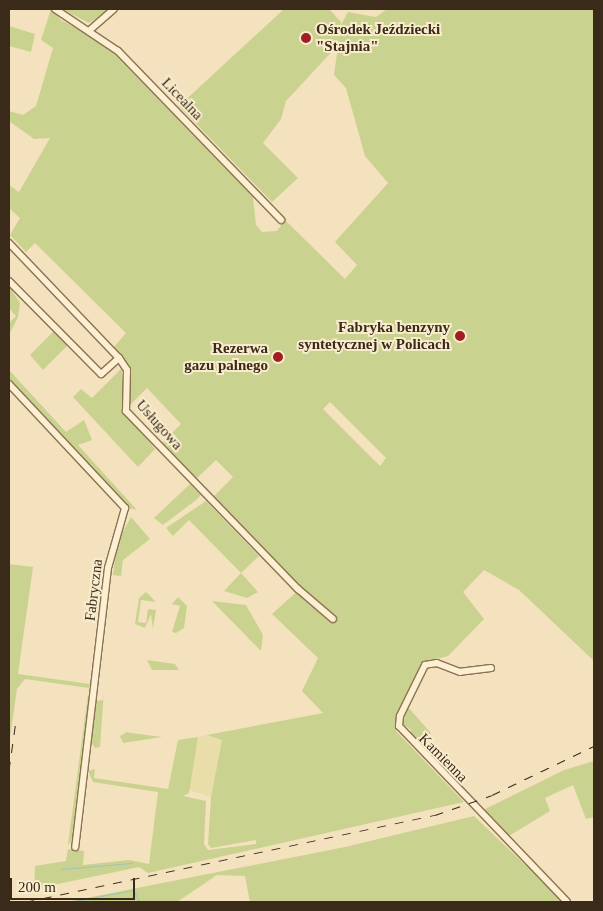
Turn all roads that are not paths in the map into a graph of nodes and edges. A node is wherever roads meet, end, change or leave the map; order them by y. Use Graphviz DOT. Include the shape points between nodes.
graph roads {
  1 [pos="55,9"];
  2 [pos="114,9"];
  3 [pos="91,29"];
  4 [pos="281,220"];
  5 [pos="9,243"];
  6 [pos="9,281"];
  7 [pos="119,358"];
  8 [pos="9,384"];
  9 [pos="333,619"];
  10 [pos="491,668"];
  11 [pos="75,847"];
  12 [pos="567,902"];
  1 -- 3 [label="street, Licealna"];
  2 -- 3 [label="street"];
  3 -- 4 [label="street, Licealna" via="118,51"];
  5 -- 7 [label="street, Usługowa"];
  6 -- 7 [label="street" via="101,374"];
  7 -- 9 [label="street, Usługowa" via="127,370 126,411 298,590"];
  8 -- 11 [label="street, Fabryczna" via="126,508 108,568"];
  10 -- 12 [label="street, Kamienna" via="460,672 437,663 425,665 400,716 399,726"];
}
